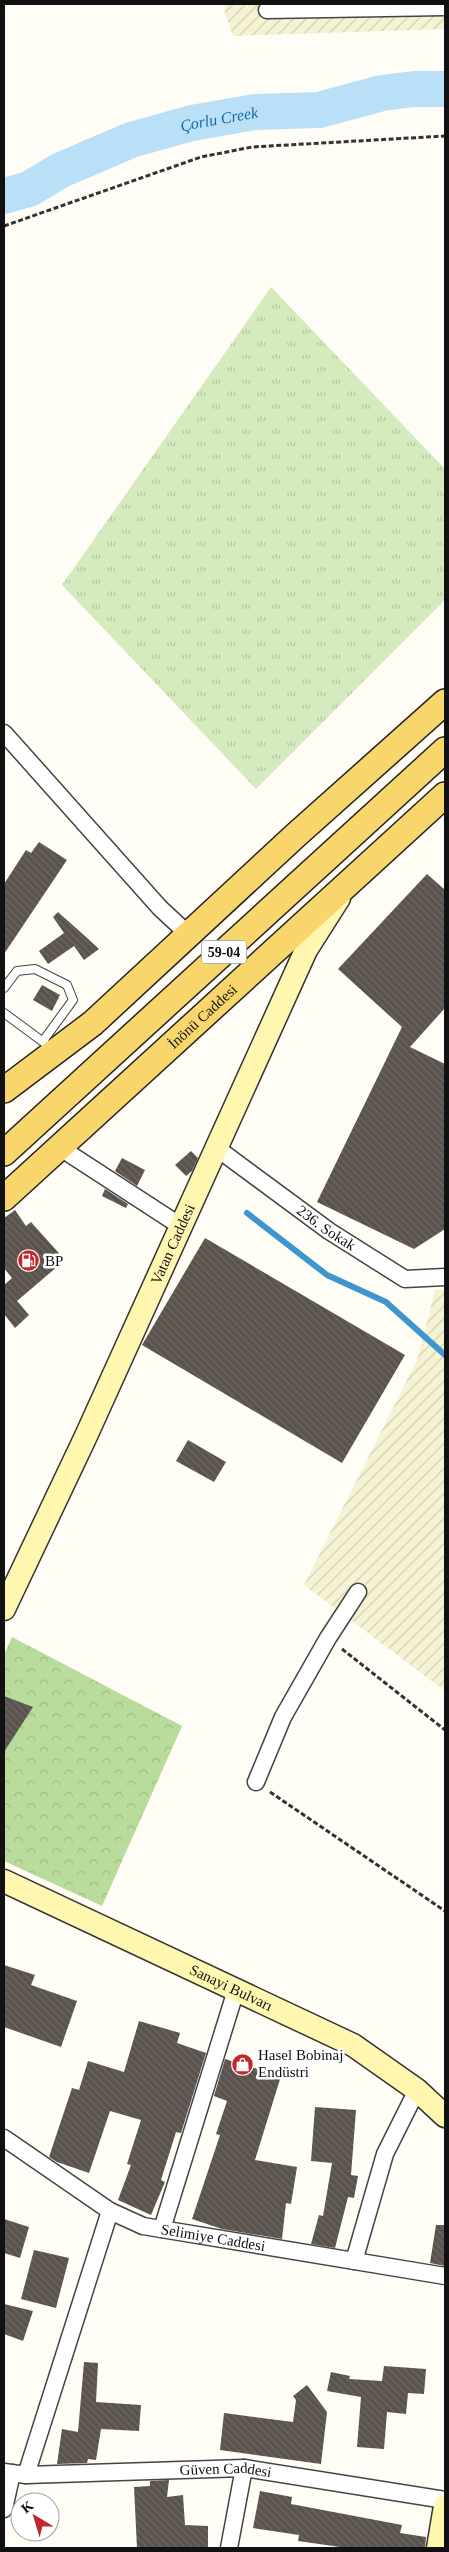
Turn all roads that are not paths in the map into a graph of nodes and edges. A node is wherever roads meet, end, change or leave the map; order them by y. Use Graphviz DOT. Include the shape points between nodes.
graph roads {
  1 [pos="445,7"];
  2 [pos="267,10"];
  3 [pos="445,702"];
  4 [pos="4,733"];
  5 [pos="445,750"];
  6 [pos="445,795"];
  7 [pos="349,883"];
  8 [pos="188,934"];
  9 [pos="4,988"];
  10 [pos="4,1013"];
  11 [pos="49,1046"];
  12 [pos="4,1090"];
  13 [pos="59,1147"];
  14 [pos="218,1148"];
  15 [pos="4,1153"];
  16 [pos="4,1198"];
  17 [pos="182,1227"];
  18 [pos="445,1277"];
  19 [pos="358,1592"];
  20 [pos="4,1609"];
  21 [pos="256,1782"];
  22 [pos="4,1881"];
  23 [pos="236,1990"];
  24 [pos="417,2090"];
  25 [pos="445,2116"];
  26 [pos="4,2138"];
  27 [pos="110,2211"];
  28 [pos="162,2229"];
  29 [pos="354,2261"];
  30 [pos="445,2276"];
  31 [pos="244,2468"];
  32 [pos="14,2473"];
  33 [pos="445,2500"];
  34 [pos="445,2506"];
  35 [pos="4,2509"];
  36 [pos="441,2537"];
  37 [pos="230,2548"];
  1 -- 2 [label="street"];
  3 -- 8 [label="main road"];
  4 -- 8 [label="street" via="160,908"];
  5 -- 15 [label="main road, 59-04"];
  6 -- 7 [label="main road, İnönü Caddesi / 59-04"];
  7 -- 13 [label="main road, İnönü Caddesi / 59-04"];
  7 -- 14 [label="main road, Vatan Caddesi" via="306,950"];
  8 -- 11 [label="main road" via="93,1023"];
  9 -- 11 [label="lane" via="17,970 35,969 67,986 73,1000"];
  10 -- 11 [label="lane"];
  11 -- 12 [label="main road"];
  13 -- 16 [label="main road, İnönü Caddesi / 59-04"];
  13 -- 17 [label="street"];
  14 -- 17 [label="main road, Vatan Caddesi"];
  14 -- 18 [label="street, 236. Sokak" via="329,1231 405,1280"];
  17 -- 20 [label="main road, Vatan Caddesi"];
  19 -- 21 [label="street" via="283,1717"];
  22 -- 23 [label="main road, Sanayi Bulvarı"];
  23 -- 24 [label="main road, Sanayi Bulvarı" via="353,2045"];
  23 -- 28 [label="street"];
  24 -- 25 [label="main road, Sanayi Bulvarı"];
  24 -- 29 [label="street" via="385,2154"];
  26 -- 27 [label="street, Selimiye Caddesi"];
  27 -- 28 [label="street, Selimiye Caddesi" via="143,2226"];
  27 -- 32 [label="street"];
  28 -- 29 [label="street, Selimiye Caddesi"];
  29 -- 30 [label="street, Selimiye Caddesi"];
  31 -- 32 [label="street, Güven Caddesi"];
  31 -- 33 [label="street, Güven Caddesi"];
  31 -- 37 [label="street"];
  32 -- 35 [label="street"];
  34 -- 36 [label="main road"];
}
